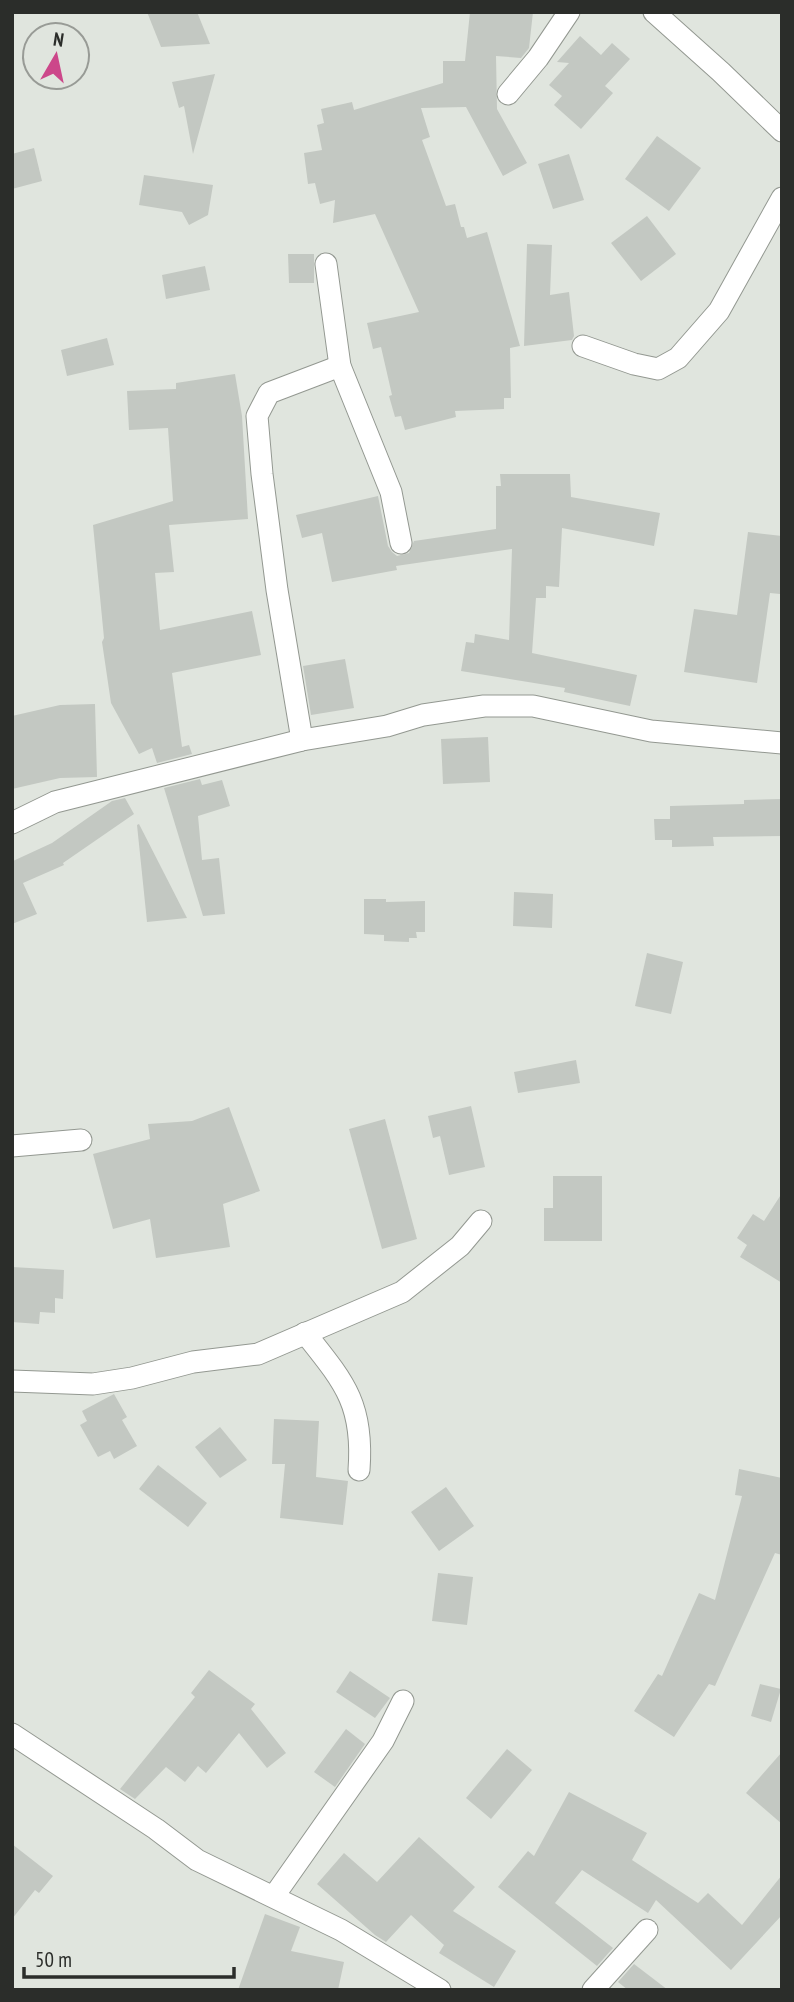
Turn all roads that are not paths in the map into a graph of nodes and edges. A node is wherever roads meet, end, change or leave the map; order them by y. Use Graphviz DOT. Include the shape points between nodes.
graph roads {
  1 [pos="569,12"];
  2 [pos="653,12"];
  3 [pos="508,94"];
  4 [pos="782,131"];
  5 [pos="782,198"];
  6 [pos="326,264"];
  7 [pos="583,346"];
  8 [pos="340,366"];
  9 [pos="401,543"];
  10 [pos="302,740"];
  11 [pos="782,743"];
  12 [pos="12,823"];
  13 [pos="81,1140"];
  14 [pos="12,1146"];
  15 [pos="481,1221"];
  16 [pos="305,1333"];
  17 [pos="12,1381"];
  18 [pos="359,1470"];
  19 [pos="403,1701"];
  20 [pos="12,1734"];
  21 [pos="274,1896"];
  22 [pos="647,1930"];
  23 [pos="440,1990"];
  24 [pos="593,1990"];
  1 -- 3 [label="street"];
  2 -- 4 [label="street"];
  5 -- 7 [label="street" via="719,311 678,358 658,369"];
  6 -- 8 [label="street"];
  8 -- 9 [label="street" via="391,492"];
  8 -- 10 [label="street" via="269,393 257,416 277,590"];
  10 -- 11 [label="street" via="423,715 533,706 651,731"];
  10 -- 12 [label="street" via="55,802"];
  13 -- 14 [label="street"];
  15 -- 16 [label="street" via="460,1246 402,1292"];
  16 -- 17 [label="street" via="258,1353 106,1382"];
  16 -- 18 [label="street" via="354,1403 361,1441"];
  19 -- 21 [label="street" via="383,1741"];
  20 -- 21 [label="street" via="197,1860"];
  21 -- 23 [label="street"];
  22 -- 24 [label="street"];
}
